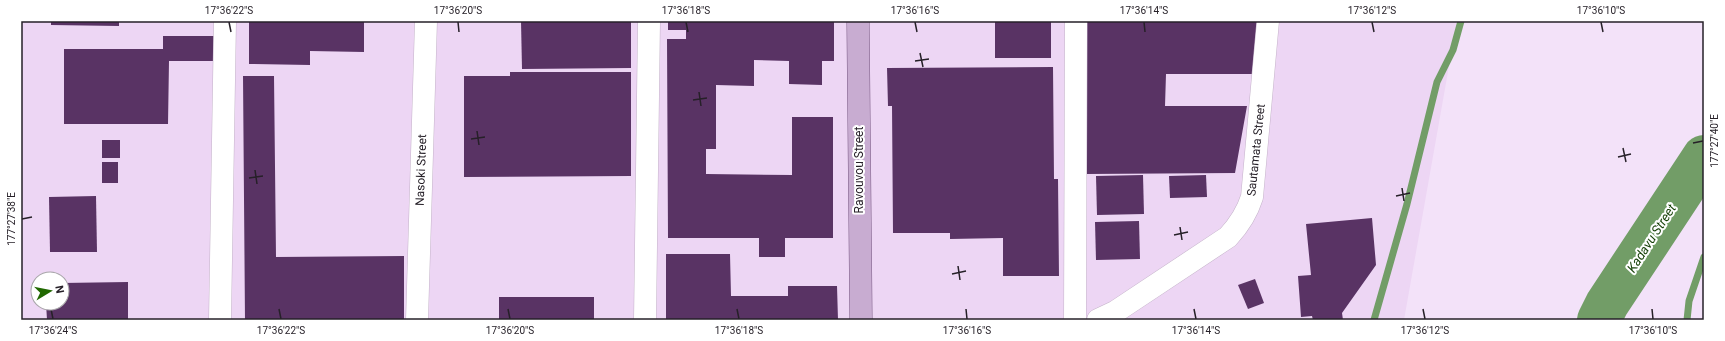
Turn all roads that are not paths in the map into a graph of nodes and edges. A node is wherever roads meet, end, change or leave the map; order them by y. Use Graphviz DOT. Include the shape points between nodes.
graph roads {
  1 [pos="225,21"];
  2 [pos="426,21"];
  3 [pos="649,21"];
  4 [pos="858,21"];
  5 [pos="1076,21"];
  6 [pos="1268,21"];
  7 [pos="220,320"];
  8 [pos="417,320"];
  9 [pos="645,320"];
  10 [pos="860,320"];
  11 [pos="1075,320"];
  12 [pos="1098,320"];
  1 -- 7 [label="street"];
  2 -- 8 [label="street, Nasoki Street"];
  3 -- 9 [label="street"];
  4 -- 10 [label="main road, Ravouvou Street"];
  5 -- 11 [label="street"];
  6 -- 12 [label="street, Sautamata Street" via="1252,197 1247,213 1228,237 1115,312"];
}
